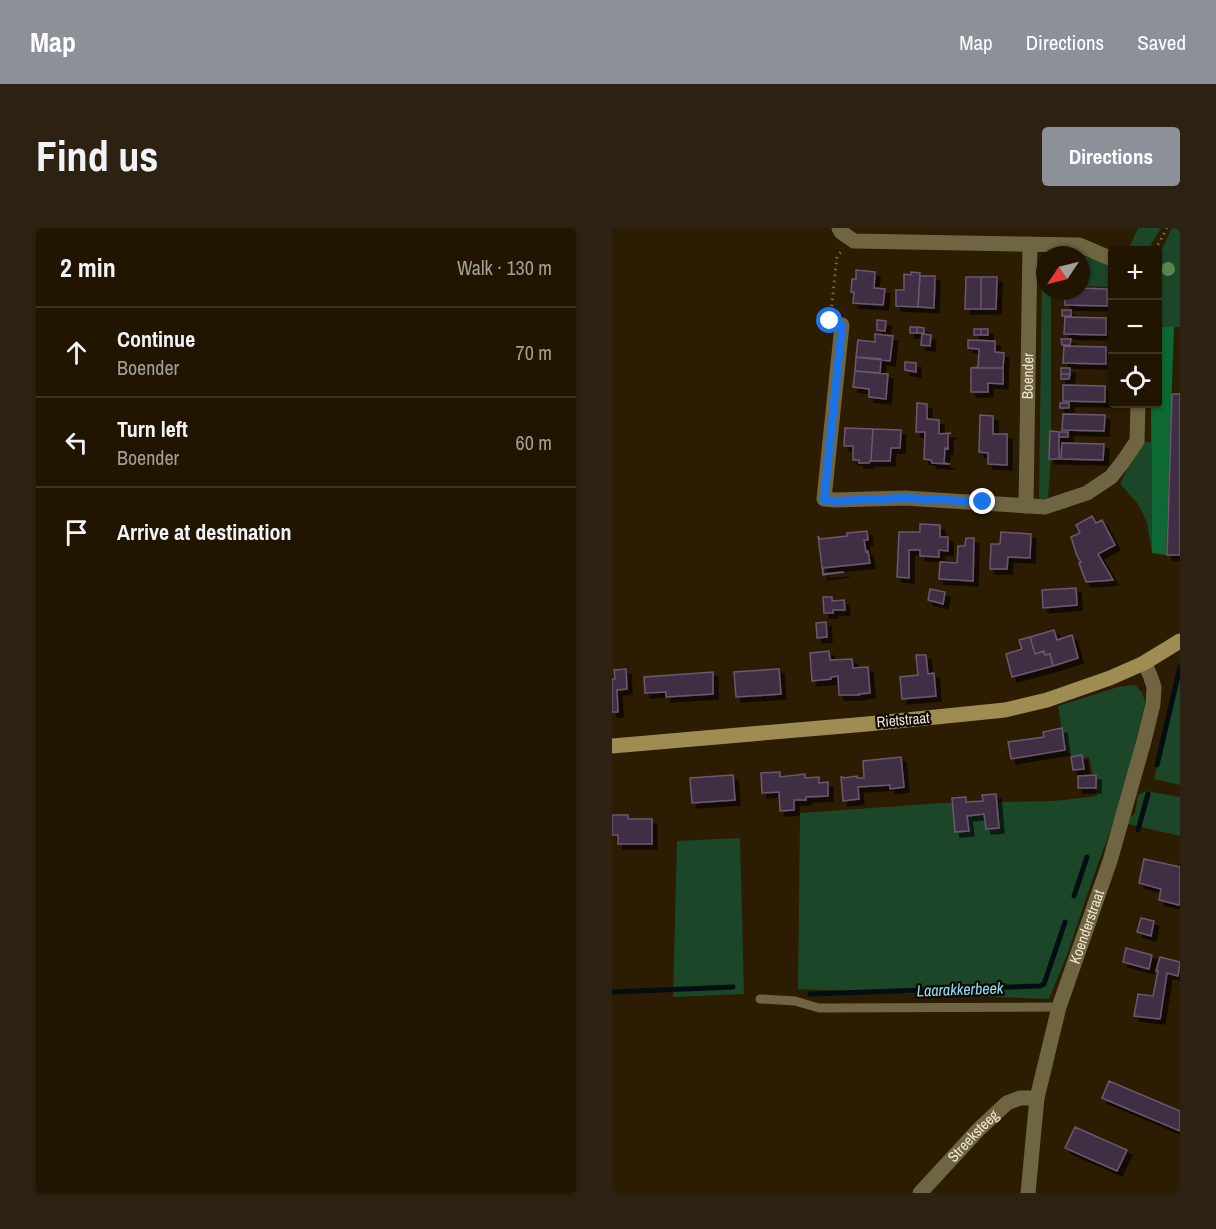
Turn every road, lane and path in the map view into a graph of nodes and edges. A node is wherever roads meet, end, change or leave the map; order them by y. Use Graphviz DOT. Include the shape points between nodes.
graph roads {
  1 [pos="1167,228"];
  2 [pos="844,234"];
  3 [pos="1030,244"];
  4 [pos="1157,246"];
  5 [pos="1108,257"];
  6 [pos="842,325"];
  7 [pos="1138,408"];
  8 [pos="1026,506"];
  9 [pos="1180,641"];
  10 [pos="1144,663"];
  11 [pos="612,746"];
  12 [pos="760,999"];
  13 [pos="1059,1007"];
  14 [pos="1037,1098"];
  15 [pos="920,1193"];
  16 [pos="1028,1193"];
  1 -- 4 [label="path"];
  2 -- 3 [label="street"];
  2 -- 6 [label="path" via="837,256 830,321"];
  3 -- 5 [label="street" via="1079,245"];
  3 -- 8 [label="street, Boender"];
  6 -- 8 [label="street" via="824,500 905,498"];
  7 -- 8 [label="street" via="1137,441 1111,477 1087,493 1045,507"];
  9 -- 10 [label="street, Rietstraat"];
  10 -- 11 [label="street, Rietstraat" via="1047,700 1005,710"];
  10 -- 13 [label="street, Koenderstraat" via="1154,687 1144,741 1110,861"];
  12 -- 13 [label="lane" via="795,1001 819,1008"];
  13 -- 14 [label="street, Koenderstraat"];
  14 -- 15 [label="street, Streeksteeg" via="1007,1103"];
  14 -- 16 [label="street, Koenderstraat"];
}
